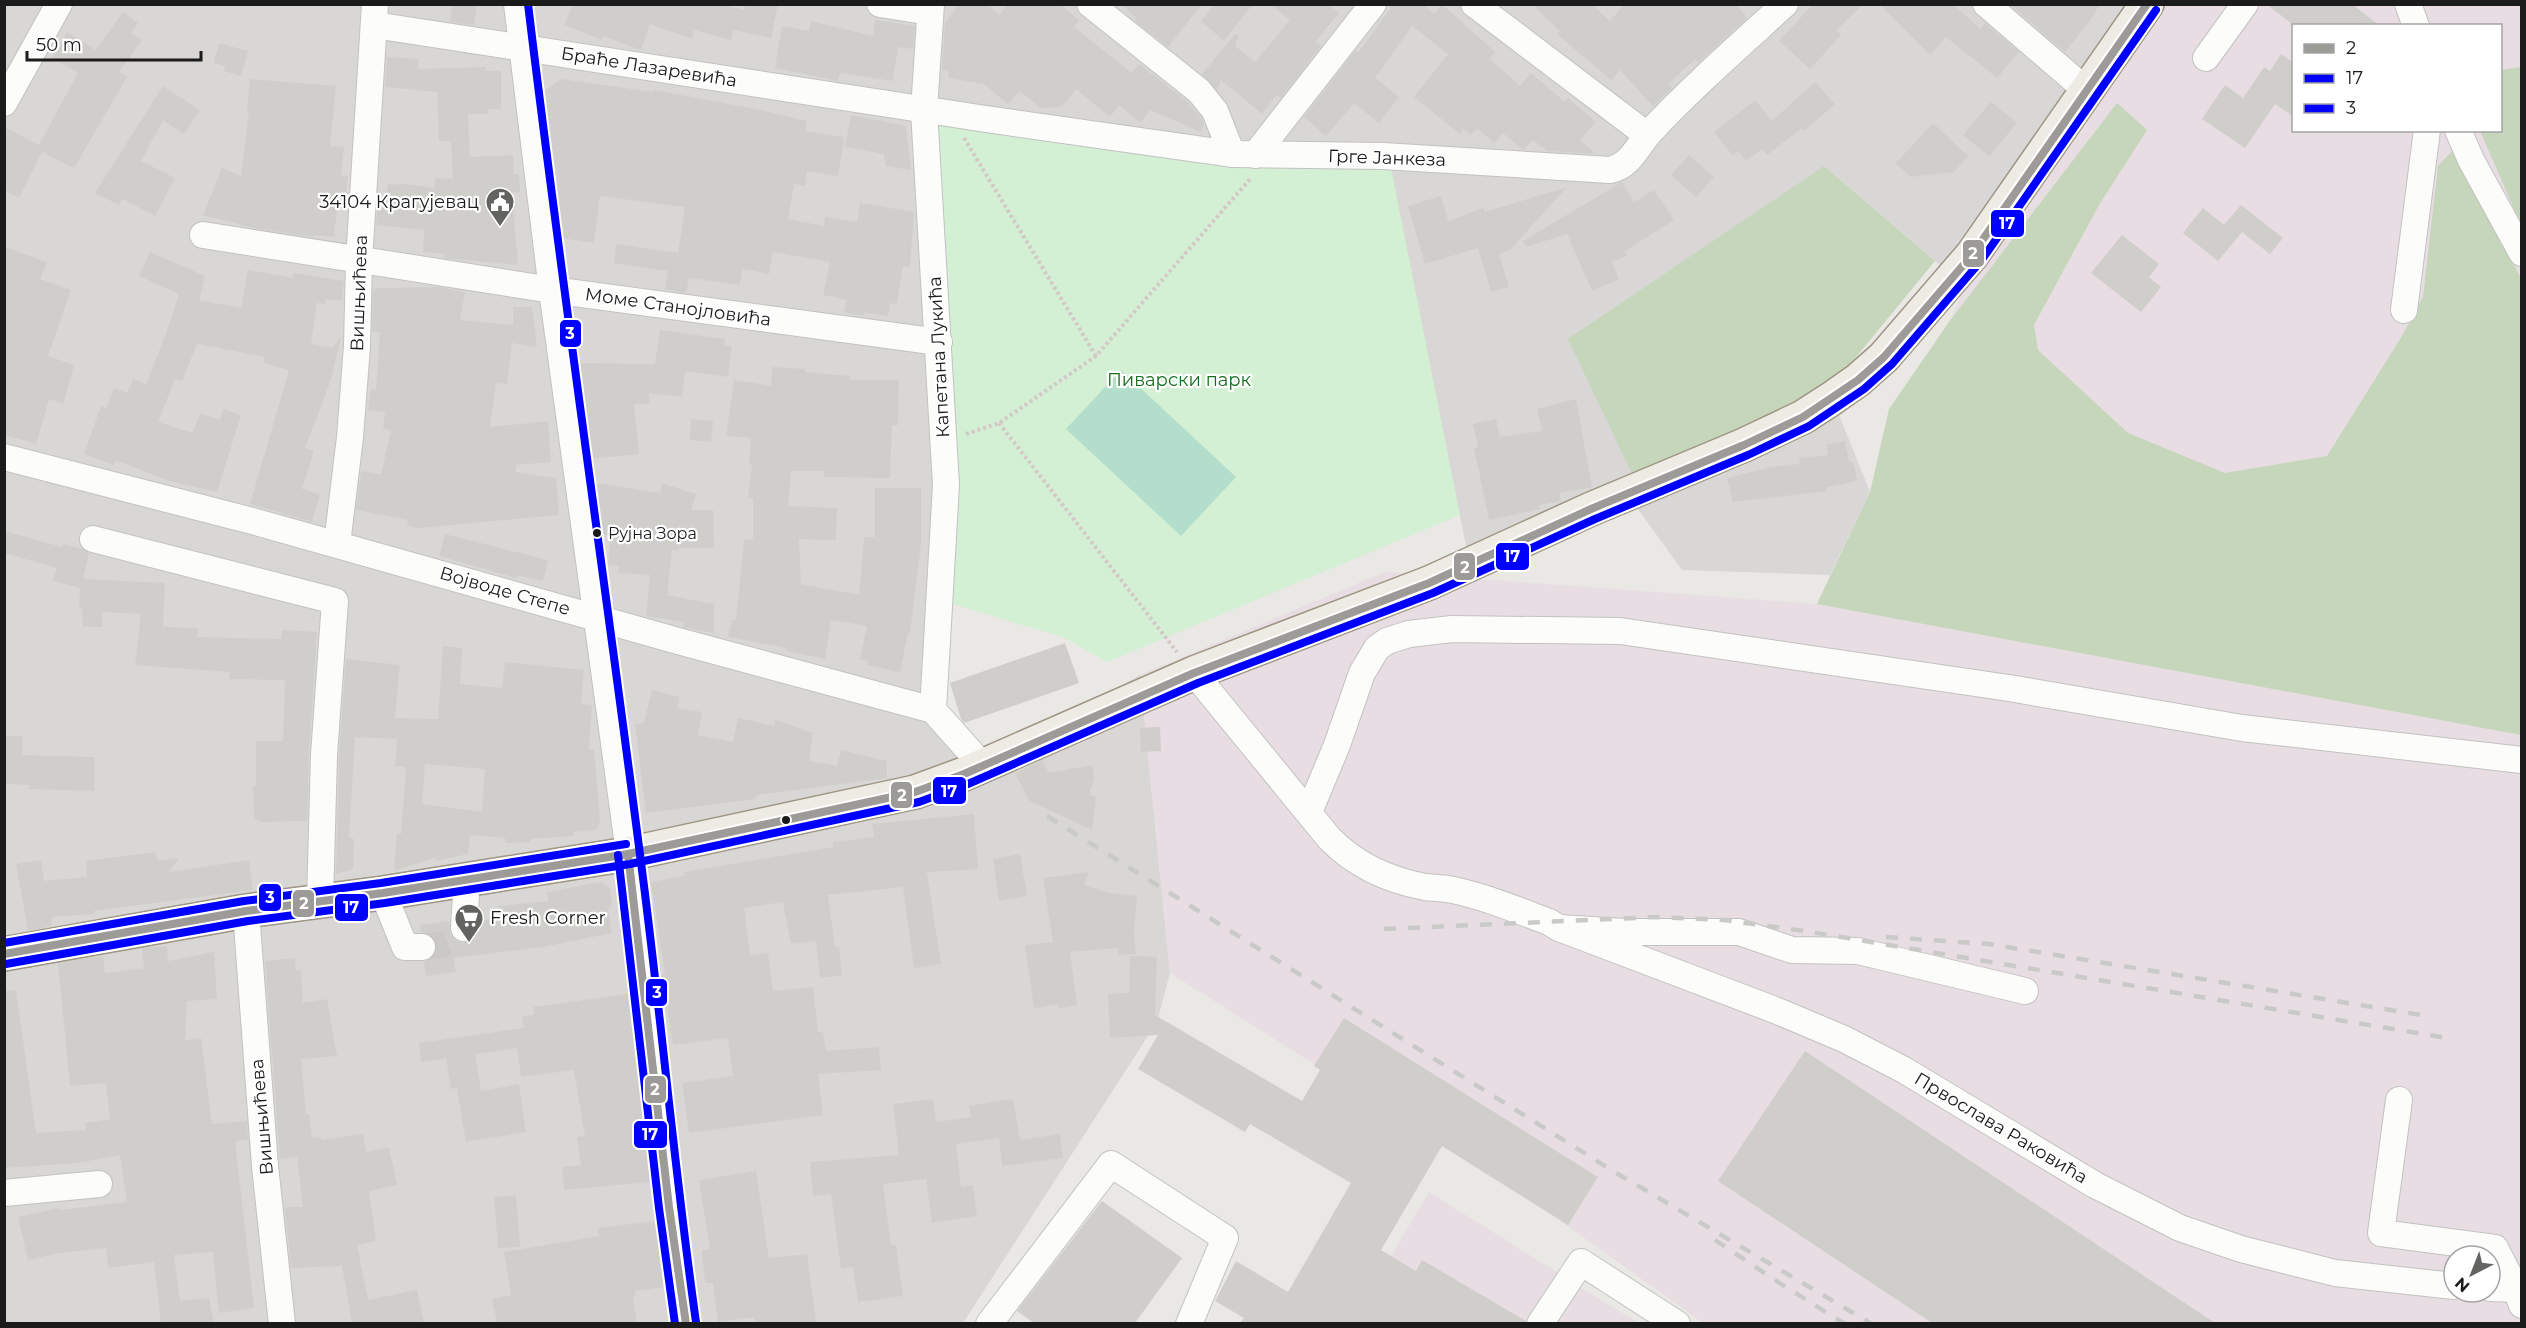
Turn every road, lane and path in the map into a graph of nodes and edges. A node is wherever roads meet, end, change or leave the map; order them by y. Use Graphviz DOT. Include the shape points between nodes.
graph roads {
  1 [pos="59,4"];
  2 [pos="517,4"];
  3 [pos="879,4"];
  4 [pos="1090,4"];
  5 [pos="1373,4"];
  6 [pos="1474,4"];
  7 [pos="1785,4"];
  8 [pos="1986,4"];
  9 [pos="2147,4"];
  10 [pos="2246,4"];
  11 [pos="2408,4"];
  12 [pos="931,8"];
  13 [pos="375,15"];
  14 [pos="2415,24"];
  15 [pos="523,47"];
  16 [pos="2206,58"];
  17 [pos="2086,90"];
  18 [pos="4,103"];
  19 [pos="924,110"];
  20 [pos="953,114"];
  21 [pos="2427,132"];
  22 [pos="2459,132"];
  23 [pos="1647,135"];
  24 [pos="1252,154"];
  25 [pos="203,235"];
  26 [pos="2522,253"];
  27 [pos="359,261"];
  28 [pos="552,290"];
  29 [pos="2404,309"];
  30 [pos="939,342"];
  31 [pos="1096,356"];
  32 [pos="999,423"];
  33 [pos="944,442"];
  34 [pos="4,457"];
  35 [pos="93,539"];
  36 [pos="337,544"];
  37 [pos="598,618"];
  38 [pos="1194,673"];
  39 [pos="933,710"];
  40 [pos="2522,760"];
  41 [pos="982,765"];
  42 [pos="1309,812"];
  43 [pos="628,854"];
  44 [pos="467,878"];
  45 [pos="383,893"];
  46 [pos="320,901"];
  47 [pos="246,911"];
  48 [pos="464,928"];
  49 [pos="1559,928"];
  50 [pos="422,947"];
  51 [pos="4,954"];
  52 [pos="2025,991"];
  53 [pos="2399,1100"];
  54 [pos="99,1184"];
  55 [pos="4,1193"];
  56 [pos="2442,1285"];
  57 [pos="2502,1290"];
  58 [pos="2520,1294"];
  59 [pos="282,1323"];
  60 [pos="686,1323"];
  61 [pos="989,1323"];
  62 [pos="1189,1323"];
  63 [pos="1540,1323"];
  64 [pos="1677,1323"];
  1 -- 18 [label="street"];
  2 -- 15 [label="street"];
  3 -- 12 [label="street"];
  4 -- 24 [label="street" via="1199,91"];
  5 -- 24 [label="street"];
  6 -- 23 [label="street"];
  7 -- 23 [label="street, Грге Јанкеза"];
  8 -- 17 [label="street"];
  9 -- 17 [label="main road"];
  10 -- 16 [label="street"];
  11 -- 14 [label="street"];
  12 -- 19 [label="street, Капетана Лукића"];
  13 -- 15 [label="street, Браће Лазаревића"];
  13 -- 27 [label="street, Вишњићева"];
  15 -- 19 [label="street, Браће Лазаревића"];
  15 -- 28 [label="street"];
  17 -- 38 [label="main road" via="1954,277 1884,357 1831,399 1744,445 1429,583"];
  19 -- 20 [label="street, Грге Јанкеза"];
  19 -- 30 [label="street, Капетана Лукића"];
  20 -- 24 [label="street, Грге Јанкеза"];
  20 -- 31 [label="path" via="967,144"];
  21 -- 29 [label="street"];
  22 -- 26 [label="street"];
  23 -- 24 [label="street, Грге Јанкеза" via="1629,161 1610,170 1383,156"];
  24 -- 31 [label="path"];
  25 -- 27 [label="street, Моме Станојловића"];
  27 -- 28 [label="street, Моме Станојловића"];
  27 -- 36 [label="street, Вишњићева" via="351,425"];
  28 -- 30 [label="street, Моме Станојловића"];
  28 -- 37 [label="street"];
  30 -- 33 [label="street, Капетана Лукића"];
  31 -- 32 [label="path"];
  32 -- 33 [label="path"];
  32 -- 38 [label="path"];
  33 -- 39 [label="street, Капетана Лукића" via="946,485"];
  34 -- 36 [label="street, Војводе Степе"];
  35 -- 46 [label="street" via="335,601 324,755"];
  36 -- 37 [label="street, Војводе Степе"];
  37 -- 39 [label="street, Војводе Степе"];
  37 -- 43 [label="street"];
  38 -- 41 [label="main road"];
  38 -- 42 [label="street, Првослава Раковића"];
  39 -- 41 [label="street"];
  40 -- 42 [label="street" via="2242,728 2009,688 1620,630 1452,629 1387,641 1369,658"];
  41 -- 43 [label="main road" via="930,787 880,801"];
  42 -- 49 [label="street, Првослава Раковића" via="1346,855 1370,870 1396,880 1479,897"];
  43 -- 44 [label="main road"];
  43 -- 60 [label="street"];
  44 -- 45 [label="main road"];
  44 -- 48 [label="street"];
  45 -- 46 [label="main road"];
  45 -- 50 [label="street" via="405,947"];
  46 -- 47 [label="main road"];
  47 -- 51 [label="main road"];
  47 -- 59 [label="street, Вишњићева" via="265,1166"];
  49 -- 52 [label="street, Првослава Раковића" via="1739,932 1792,950 1858,951"];
  49 -- 56 [label="street, Првослава Раковића" via="1844,1039 1904,1070 2095,1185 2180,1228 2241,1249 2335,1273"];
  53 -- 58 [label="street" via="2381,1233 2495,1248"];
  54 -- 55 [label="street"];
  57 -- 58 [label="street"];
  61 -- 62 [label="street" via="1111,1164 1225,1238"];
  63 -- 64 [label="street" via="1581,1262"];
}
